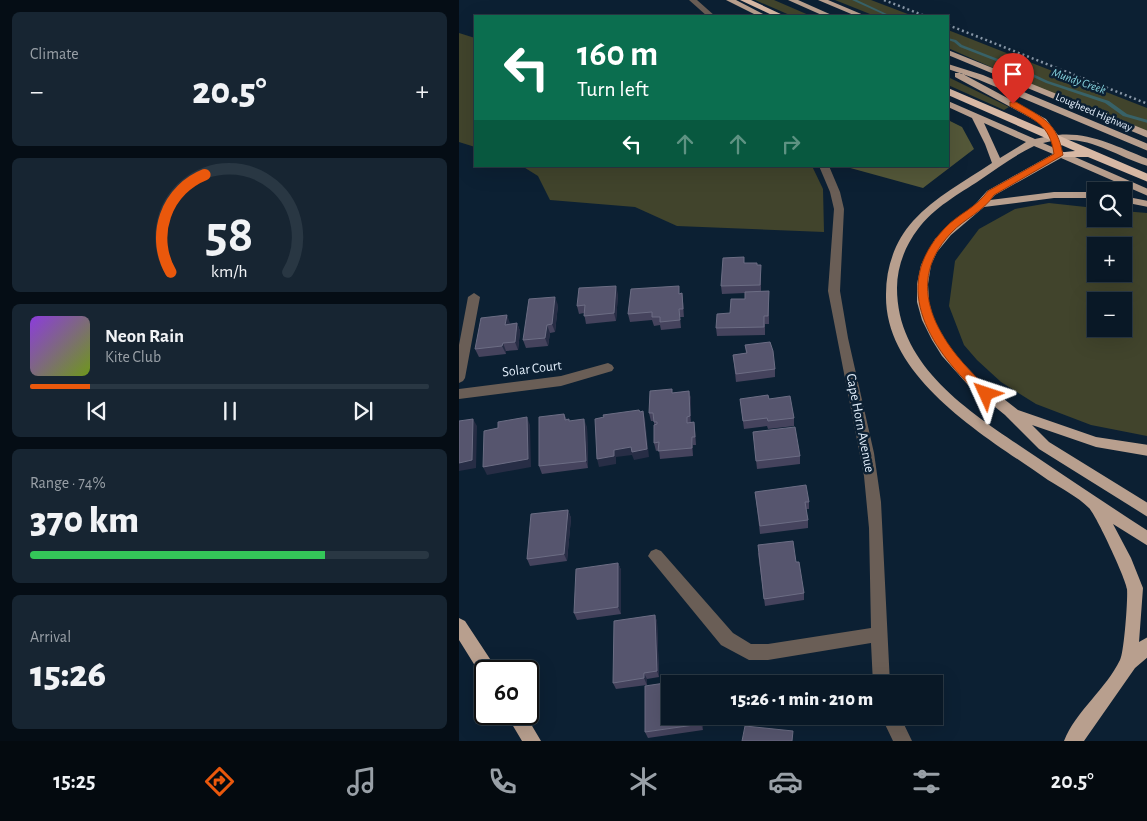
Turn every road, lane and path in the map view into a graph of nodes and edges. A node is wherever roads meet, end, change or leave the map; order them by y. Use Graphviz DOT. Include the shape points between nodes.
graph roads {
  1 [pos="693,0"];
  2 [pos="730,0"];
  3 [pos="744,0"];
  4 [pos="792,0"];
  5 [pos="822,0"];
  6 [pos="710,15"];
  7 [pos="761,15"];
  8 [pos="779,15"];
  9 [pos="828,15"];
  10 [pos="860,15"];
  11 [pos="949,52"];
  12 [pos="949,66"];
  13 [pos="949,71"];
  14 [pos="949,92"];
  15 [pos="949,104"];
  16 [pos="976,117"];
  17 [pos="1147,135"];
  18 [pos="1056,139"];
  19 [pos="1033,143"];
  20 [pos="1147,148"];
  21 [pos="1089,154"];
  22 [pos="1059,155"];
  23 [pos="997,164"];
  24 [pos="1147,164"];
  25 [pos="824,167"];
  26 [pos="1147,179"];
  27 [pos="1147,193"];
  28 [pos="1087,195"];
  29 [pos="1132,201"];
  30 [pos="984,204"];
  31 [pos="1147,204"];
  32 [pos="474,296"];
  33 [pos="608,368"];
  34 [pos="459,378"];
  35 [pos="459,394"];
  36 [pos="1013,414"];
  37 [pos="1147,451"];
  38 [pos="1095,505"];
  39 [pos="1147,511"];
  40 [pos="1147,540"];
  41 [pos="655,556"];
  42 [pos="459,626"];
  43 [pos="879,634"];
  44 [pos="1147,645"];
  45 [pos="481,660"];
  46 [pos="1129,662"];
  47 [pos="881,675"];
  48 [pos="522,725"];
  49 [pos="895,725"];
  50 [pos="532,741"];
  51 [pos="903,741"];
  52 [pos="1073,741"];
  1 -- 6 [label="street"];
  2 -- 7 [label="main road"];
  3 -- 8 [label="highway"];
  4 -- 9 [label="main road"];
  5 -- 10 [label="main road"];
  11 -- 17 [label="main road"];
  12 -- 20 [label="main road, Lougheed Highway"];
  13 -- 18 [label="main road" via="1035,115 1046,123"];
  14 -- 18 [label="highway"];
  15 -- 16 [label="main road"];
  16 -- 19 [label="main road"];
  16 -- 23 [label="main road"];
  18 -- 19 [label="main road"];
  18 -- 21 [label="highway"];
  18 -- 22 [label="main road"];
  18 -- 24 [label="main road" via="1074,136 1090,140"];
  19 -- 22 [label="main road"];
  19 -- 23 [label="main road"];
  21 -- 22 [label="highway"];
  21 -- 26 [label="highway"];
  22 -- 27 [label="main road"];
  22 -- 30 [label="main road" via="991,193"];
  23 -- 38 [label="main road" via="932,210 908,235 899,250 893,271 894,317 909,352 925,376 948,400"];
  25 -- 43 [label="street, Cape Horn Avenue" via="834,187 839,210 833,274 836,304 871,476 878,551"];
  28 -- 30 [label="main road" via="1054,194"];
  29 -- 31 [label="main road"];
  30 -- 36 [label="main road" via="949,229 933,248 924,271 922,298 930,325 949,355 969,378"];
  32 -- 34 [label="street"];
  33 -- 35 [label="street, Solar Court" via="561,382"];
  36 -- 37 [label="main road" via="1096,442"];
  36 -- 39 [label="main road" via="1037,440"];
  38 -- 40 [label="main road"];
  38 -- 46 [label="main road" via="1126,562 1133,582 1135,600"];
  41 -- 43 [label="street" via="727,640 749,652"];
  42 -- 45 [label="main road"];
  43 -- 47 [label="street, Cape Horn Avenue"];
  44 -- 46 [label="main road"];
  46 -- 52 [label="main road"];
  48 -- 50 [label="main road"];
  49 -- 51 [label="street"];
}
